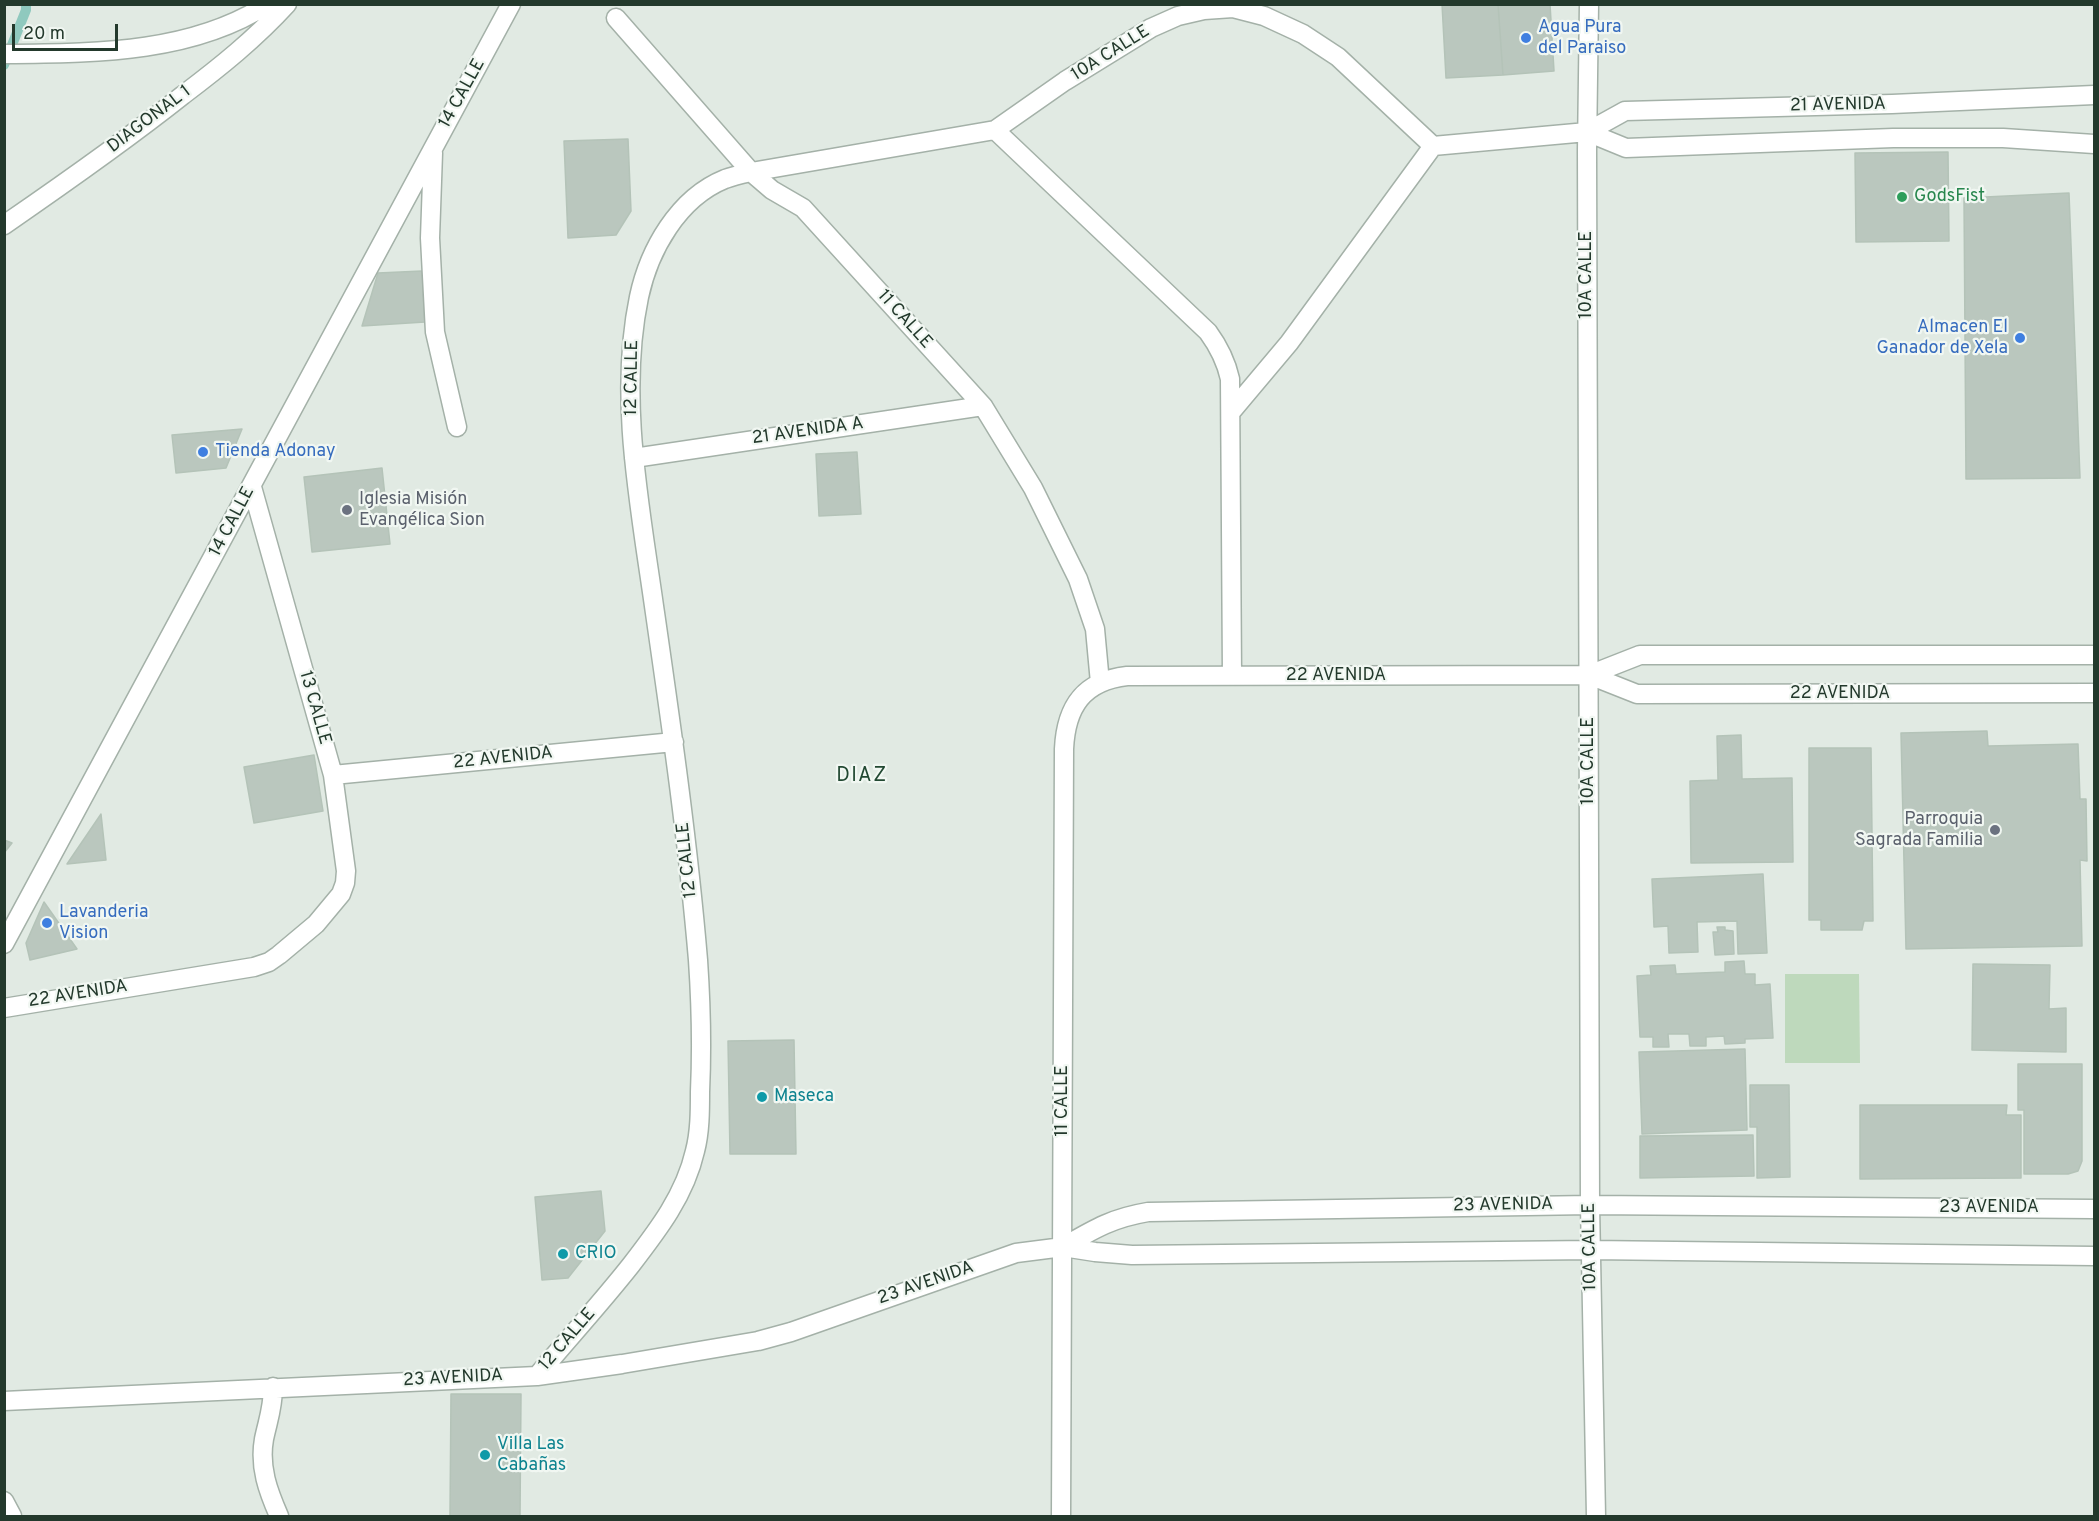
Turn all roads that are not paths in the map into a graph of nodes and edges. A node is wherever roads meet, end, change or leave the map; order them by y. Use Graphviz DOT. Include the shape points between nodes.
graph roads {
  1 [pos="268,4"];
  2 [pos="287,4"];
  3 [pos="511,4"];
  4 [pos="1589,4"];
  5 [pos="616,18"];
  6 [pos="4,54"];
  7 [pos="2094,95"];
  8 [pos="995,130"];
  9 [pos="1587,132"];
  10 [pos="2094,144"];
  11 [pos="1433,146"];
  12 [pos="433,148"];
  13 [pos="751,172"];
  14 [pos="4,225"];
  15 [pos="639,295"];
  16 [pos="983,406"];
  17 [pos="1231,412"];
  18 [pos="457,427"];
  19 [pos="634,458"];
  20 [pos="252,487"];
  21 [pos="2094,655"];
  22 [pos="1589,675"];
  23 [pos="1232,676"];
  24 [pos="1094,687"];
  25 [pos="2094,693"];
  26 [pos="674,742"];
  27 [pos="333,775"];
  28 [pos="316,924"];
  29 [pos="4,945"];
  30 [pos="4,1008"];
  31 [pos="1590,1205"];
  32 [pos="2094,1209"];
  33 [pos="1063,1247"];
  34 [pos="1592,1250"];
  35 [pos="2094,1256"];
  36 [pos="537,1376"];
  37 [pos="273,1388"];
  38 [pos="4,1401"];
  39 [pos="4,1501"];
  40 [pos="12,1516"];
  41 [pos="279,1516"];
  42 [pos="1061,1516"];
  43 [pos="1596,1516"];
  1 -- 6 [label="street" via="217,31 162,44 82,53"];
  2 -- 14 [label="street, DIAGONAL 1" via="239,52 134,134"];
  3 -- 12 [label="street, 14 CALLE"];
  4 -- 9 [label="street, 10A CALLE"];
  5 -- 13 [label="street, 11 CALLE"];
  7 -- 9 [label="street, 21 AVENIDA" via="1625,111"];
  8 -- 11 [label="street, 10A CALLE" via="1151,28 1178,16 1233,9 1264,16 1304,34 1338,57"];
  8 -- 13 [label="street, 10A CALLE"];
  8 -- 17 [label="street" via="1208,332 1226,363"];
  9 -- 10 [label="street, 21 AVENIDA" via="1626,148 1893,138 2003,138"];
  9 -- 11 [label="street, 21 AVENIDA"];
  9 -- 22 [label="street, 10A CALLE"];
  11 -- 17 [label="street" via="1289,343"];
  12 -- 18 [label="street" via="430,238 435,332"];
  12 -- 20 [label="street, 14 CALLE"];
  13 -- 15 [label="street, 10A CALLE" via="725,179 677,214 649,265"];
  13 -- 16 [label="street, 11 CALLE" via="802,208"];
  15 -- 19 [label="street, 12 CALLE" via="631,374"];
  16 -- 19 [label="street, 21 AVENIDA A"];
  16 -- 24 [label="street, 11 CALLE" via="1033,488 1078,579 1095,629"];
  17 -- 23 [label="street"];
  19 -- 26 [label="street, 12 CALLE"];
  20 -- 27 [label="street, 13 CALLE"];
  20 -- 29 [label="street, 14 CALLE"];
  21 -- 22 [label="street, 22 AVENIDA" via="1640,656"];
  22 -- 23 [label="street, 22 AVENIDA"];
  22 -- 25 [label="street, 22 AVENIDA" via="1637,694"];
  22 -- 31 [label="street, 10A CALLE"];
  23 -- 24 [label="street, 22 AVENIDA" via="1127,676"];
  24 -- 33 [label="street, 11 CALLE" via="1068,717 1064,749"];
  26 -- 27 [label="street, 22 AVENIDA"];
  26 -- 36 [label="street, 12 CALLE" via="700,996 696,1150 677,1201 663,1223"];
  27 -- 28 [label="street, 13 CALLE" via="345,884"];
  28 -- 30 [label="street, 22 AVENIDA" via="269,962"];
  31 -- 32 [label="street, 23 AVENIDA"];
  31 -- 33 [label="street, 23 AVENIDA" via="1148,1212 1124,1216"];
  31 -- 34 [label="street, 10A CALLE"];
  33 -- 34 [label="street, 23 AVENIDA" via="1132,1255"];
  33 -- 36 [label="street, 23 AVENIDA" via="1016,1253 758,1341"];
  33 -- 42 [label="street, 11 CALLE"];
  34 -- 35 [label="street, 23 AVENIDA"];
  34 -- 43 [label="street, 10A CALLE"];
  36 -- 37 [label="street, 23 AVENIDA"];
  37 -- 38 [label="street, 23 AVENIDA"];
  37 -- 41 [label="street" via="263,1471"];
  39 -- 40 [label="street"];
}
